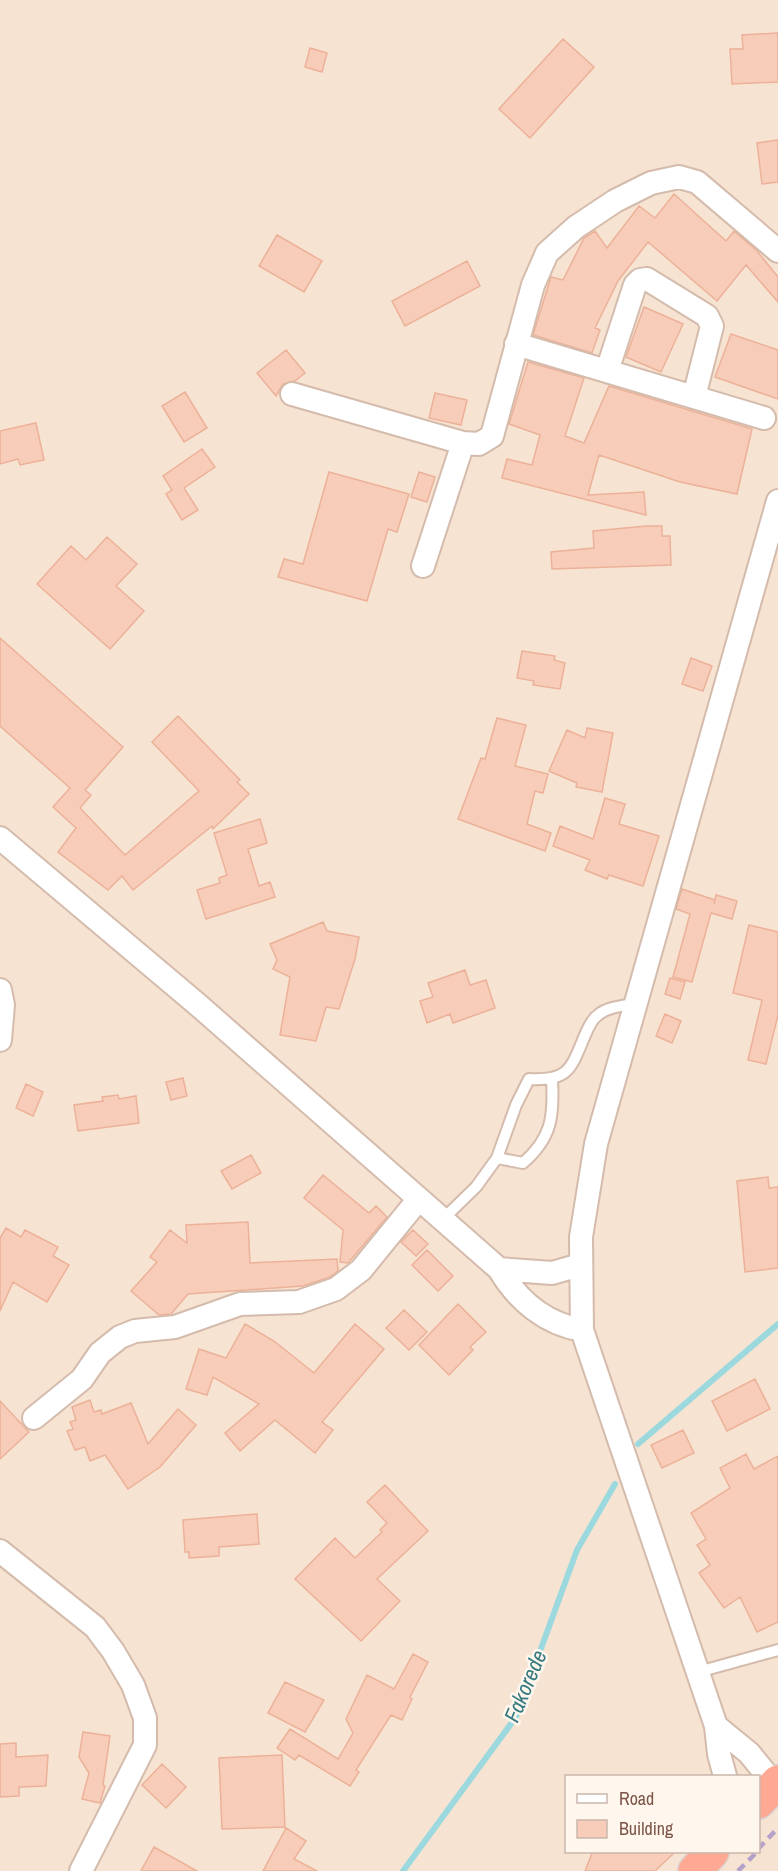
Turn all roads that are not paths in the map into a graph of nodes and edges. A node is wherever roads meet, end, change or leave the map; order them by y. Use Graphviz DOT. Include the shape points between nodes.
graph roads {
  1 [pos="778,251"];
  2 [pos="516,344"];
  3 [pos="607,371"];
  4 [pos="292,394"];
  5 [pos="694,397"];
  6 [pos="764,418"];
  7 [pos="463,443"];
  8 [pos="778,501"];
  9 [pos="423,566"];
  10 [pos="0,838"];
  11 [pos="0,990"];
  12 [pos="634,1004"];
  13 [pos="0,1040"];
  14 [pos="552,1080"];
  15 [pos="497,1158"];
  16 [pos="418,1200"];
  17 [pos="441,1221"];
  18 [pos="580,1265"];
  19 [pos="499,1269"];
  20 [pos="582,1330"];
  21 [pos="33,1418"];
  22 [pos="0,1551"];
  23 [pos="778,1650"];
  24 [pos="698,1672"];
  25 [pos="716,1726"];
  26 [pos="725,1775"];
  27 [pos="771,1789"];
  28 [pos="710,1853"];
  29 [pos="81,1871"];
  30 [pos="695,1871"];
  1 -- 2 [label="street" via="698,182 679,177 651,183 576,227 547,254 533,285"];
  2 -- 3 [label="street"];
  2 -- 7 [label="street" via="492,436 479,444"];
  3 -- 5 [label="street"];
  3 -- 5 [label="street" via="635,285 647,279 707,316 712,326"];
  4 -- 7 [label="street"];
  5 -- 6 [label="street"];
  7 -- 9 [label="street"];
  8 -- 12 [label="street"];
  10 -- 16 [label="street" via="197,1004"];
  11 -- 13 [label="street"];
  12 -- 14 [label="lane" via="613,1007 597,1015 572,1066"];
  12 -- 18 [label="street" via="596,1144"];
  14 -- 15 [label="lane" via="529,1079"];
  14 -- 15 [label="lane" via="549,1129 537,1150 523,1163"];
  15 -- 17 [label="lane" via="476,1187"];
  16 -- 17 [label="street"];
  16 -- 21 [label="street" via="361,1270 336,1289 299,1302 240,1304 175,1327 135,1331 120,1337 100,1353 82,1379"];
  17 -- 19 [label="street"];
  18 -- 19 [label="street" via="552,1274"];
  18 -- 20 [label="street"];
  19 -- 20 [label="street" via="516,1293 539,1313 562,1327"];
  20 -- 24 [label="street"];
  22 -- 29 [label="street" via="94,1627 133,1685 145,1718 145,1745"];
  23 -- 24 [label="lane"];
  24 -- 25 [label="street"];
  25 -- 26 [label="street"];
  25 -- 27 [label="street" via="749,1753"];
  28 -- 30 [label="highway"];
}
